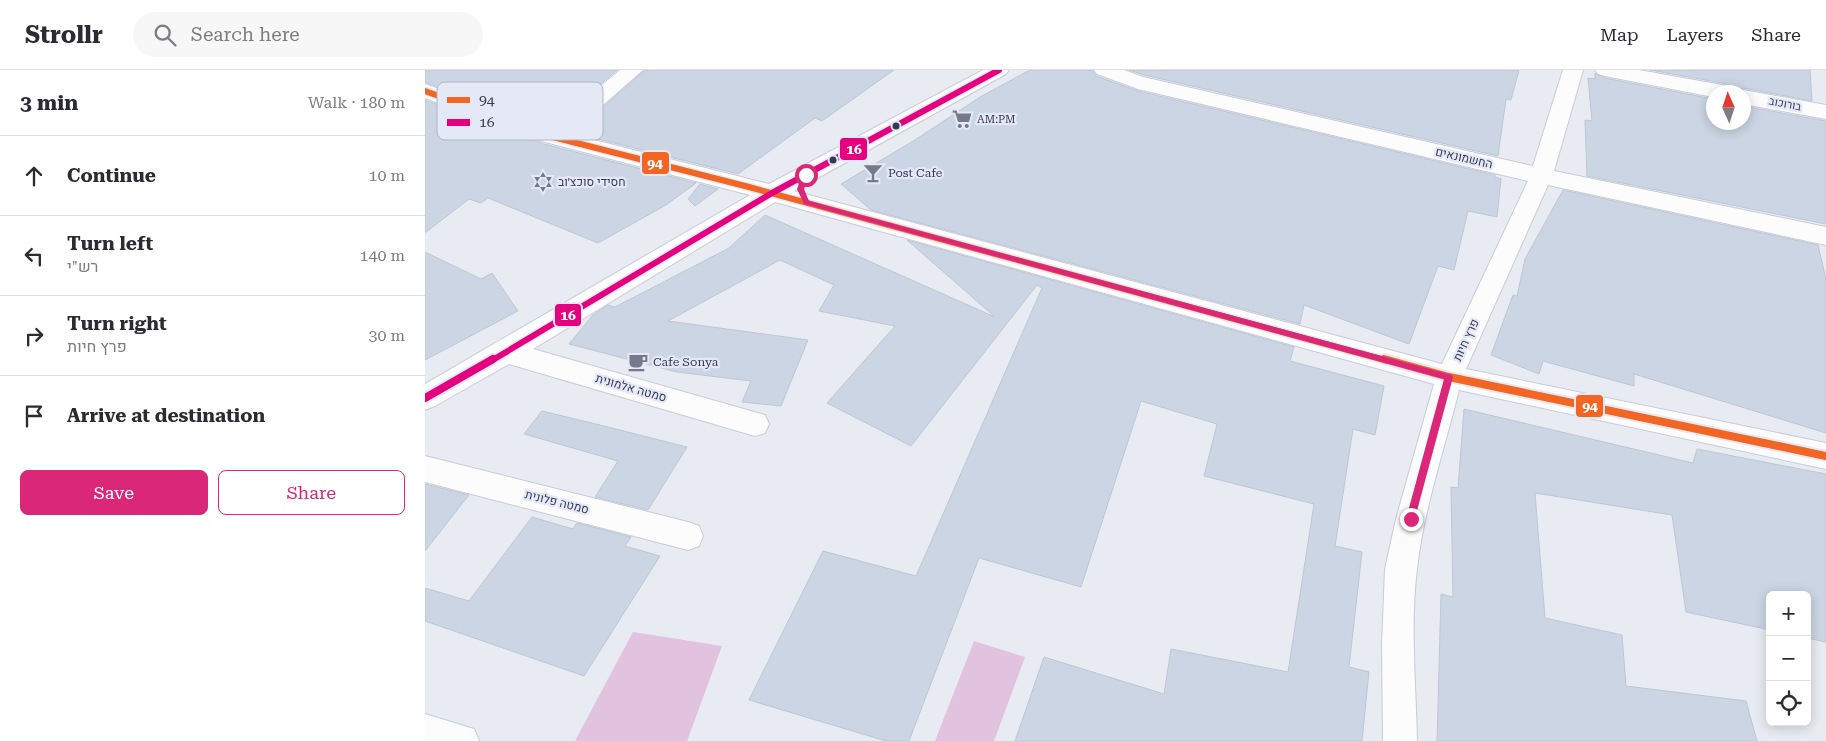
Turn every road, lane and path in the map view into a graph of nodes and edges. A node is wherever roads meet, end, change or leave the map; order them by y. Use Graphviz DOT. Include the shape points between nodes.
graph roads {
  1 [pos="633,70"];
  2 [pos="999,70"];
  3 [pos="1104,70"];
  4 [pos="1573,70"];
  5 [pos="1605,70"];
  6 [pos="1706,89"];
  7 [pos="425,91"];
  8 [pos="437,95"];
  9 [pos="603,95"];
  10 [pos="1751,98"];
  11 [pos="1826,112"];
  12 [pos="568,140"];
  13 [pos="806,175"];
  14 [pos="1541,176"];
  15 [pos="772,193"];
  16 [pos="807,203"];
  17 [pos="1826,236"];
  18 [pos="506,352"];
  19 [pos="1449,377"];
  20 [pos="428,395"];
  21 [pos="755,424"];
  22 [pos="1826,456"];
  23 [pos="425,469"];
  24 [pos="688,536"];
  25 [pos="425,731"];
  26 [pos="462,741"];
  27 [pos="1400,741"];
  1 -- 9 [label="street"];
  2 -- 13 [label="street"];
  3 -- 14 [label="street, החשמונאים" via="1138,82"];
  4 -- 14 [label="street, פרץ חיות"];
  5 -- 6 [label="street"];
  7 -- 8 [label="street"];
  10 -- 11 [label="street, בורוכוב"];
  12 -- 15 [label="street"];
  13 -- 15 [label="street"];
  13 -- 16 [label="street" via="800,189"];
  14 -- 17 [label="street, החשמונאים"];
  14 -- 19 [label="street, פרץ חיות"];
  15 -- 16 [label="street"];
  15 -- 18 [label="street"];
  16 -- 19 [label="street"];
  18 -- 20 [label="street"];
  18 -- 21 [label="street, סמטה אלמונית"];
  19 -- 22 [label="street"];
  19 -- 27 [label="street, פרץ חיות" via="1401,569 1398,645"];
  23 -- 24 [label="street, סמטה פלונית"];
  25 -- 26 [label="street"];
}
